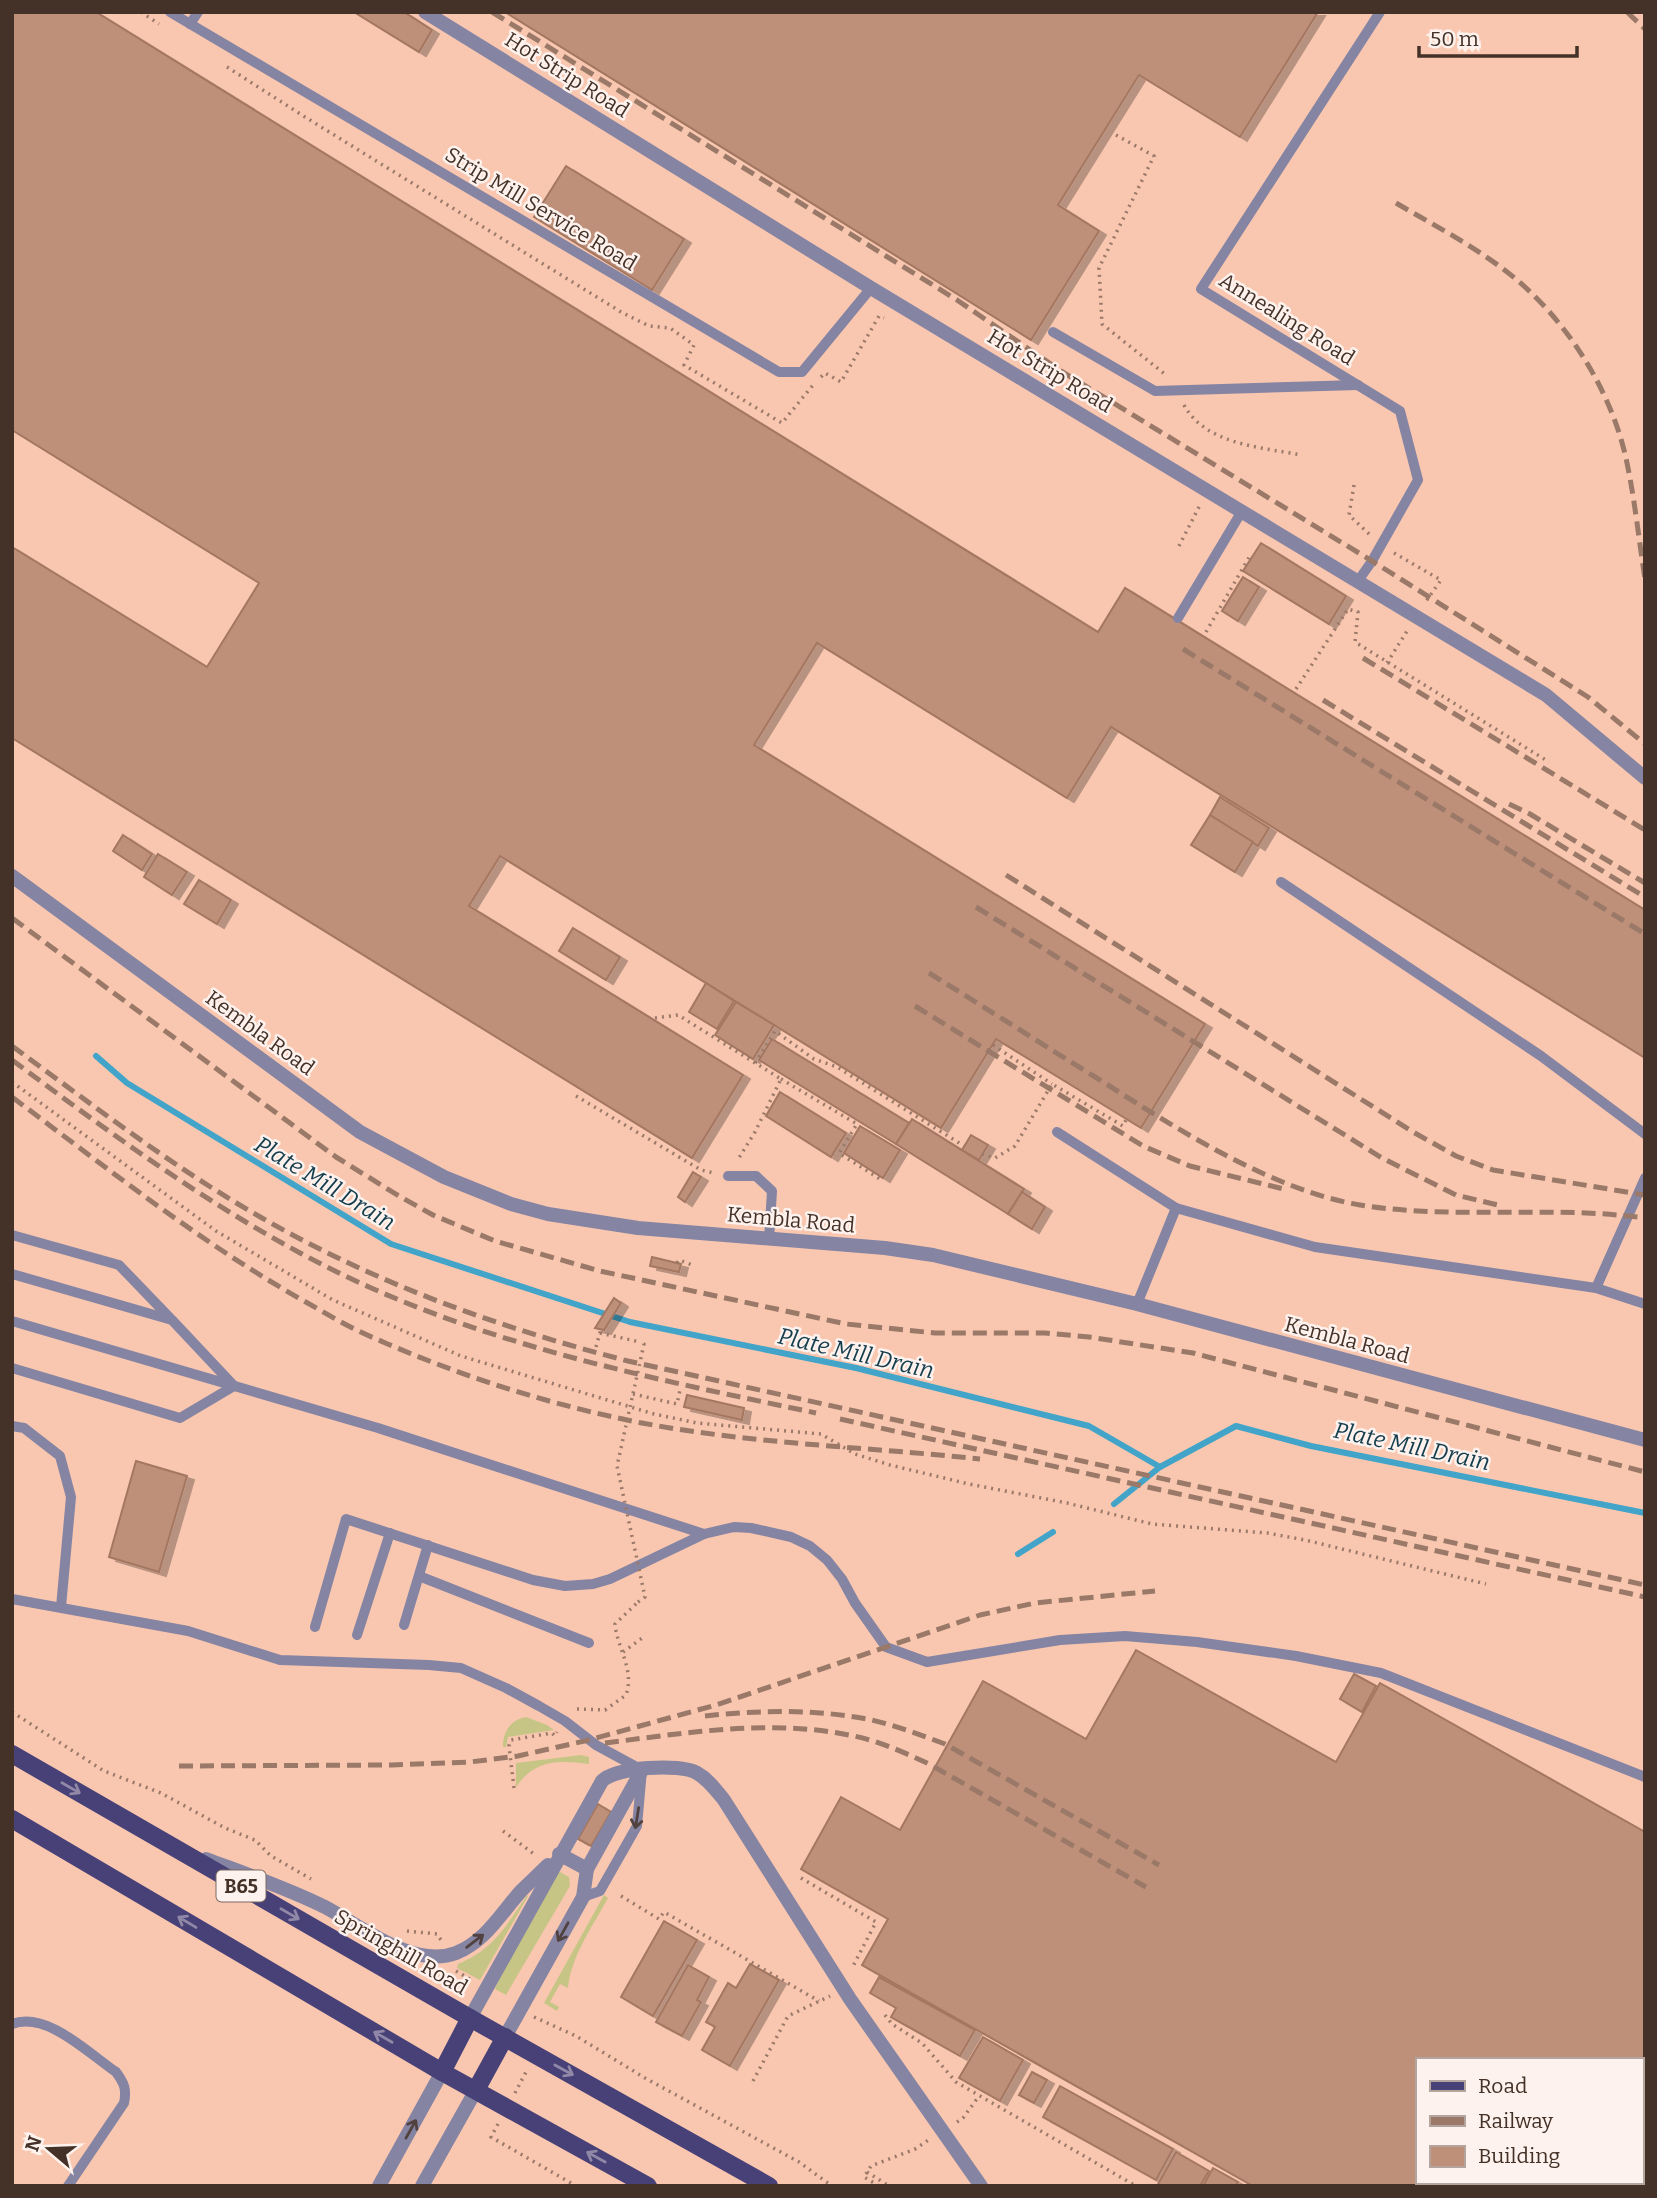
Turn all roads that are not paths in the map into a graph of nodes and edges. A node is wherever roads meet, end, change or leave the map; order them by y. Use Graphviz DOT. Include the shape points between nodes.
graph roads {
  1 [pos="170,12"];
  2 [pos="198,12"];
  3 [pos="425,12"];
  4 [pos="1380,12"];
  5 [pos="190,24"];
  6 [pos="871,288"];
  7 [pos="1053,332"];
  8 [pos="1358,385"];
  9 [pos="1242,512"];
  10 [pos="1358,581"];
  11 [pos="1178,618"];
  12 [pos="1645,778"];
  13 [pos="12,876"];
  14 [pos="1281,882"];
  15 [pos="1057,1132"];
  16 [pos="1645,1134"];
  17 [pos="728,1176"];
  18 [pos="1645,1178"];
  19 [pos="1177,1208"];
  20 [pos="12,1235"];
  21 [pos="769,1240"];
  22 [pos="12,1274"];
  23 [pos="1595,1288"];
  24 [pos="1137,1304"];
  25 [pos="1645,1304"];
  26 [pos="172,1320"];
  27 [pos="12,1321"];
  28 [pos="12,1368"];
  29 [pos="234,1386"];
  30 [pos="12,1426"];
  31 [pos="1645,1440"];
  32 [pos="390,1533"];
  33 [pos="704,1534"];
  34 [pos="428,1545"];
  35 [pos="419,1576"];
  36 [pos="12,1599"];
  37 [pos="61,1607"];
  38 [pos="404,1625"];
  39 [pos="315,1627"];
  40 [pos="357,1635"];
  41 [pos="589,1643"];
  42 [pos="12,1754"];
  43 [pos="642,1770"];
  44 [pos="1645,1777"];
  45 [pos="12,1819"];
  46 [pos="166,1843"];
  47 [pos="559,1854"];
  48 [pos="587,1869"];
  49 [pos="583,1897"];
  50 [pos="470,2018"];
  51 [pos="12,2024"];
  52 [pos="505,2037"];
  53 [pos="442,2071"];
  54 [pos="476,2090"];
  55 [pos="68,2186"];
  56 [pos="379,2186"];
  57 [pos="422,2186"];
  58 [pos="648,2186"];
  59 [pos="769,2186"];
  60 [pos="981,2186"];
  1 -- 5 [label="lane, Strip Mill Service Road"];
  2 -- 5 [label="lane"];
  3 -- 6 [label="street, Hot Strip Road"];
  4 -- 8 [label="lane, Annealing Road" via="1201,289"];
  5 -- 6 [label="lane, Strip Mill Service Road" via="779,372 802,372"];
  6 -- 9 [label="street, Hot Strip Road"];
  7 -- 8 [label="lane" via="1154,391"];
  8 -- 10 [label="lane, Annealing Road" via="1400,411 1418,480"];
  9 -- 10 [label="street, Hot Strip Road"];
  9 -- 11 [label="lane"];
  10 -- 12 [label="street, Hot Strip Road" via="1546,695"];
  13 -- 21 [label="street, Kembla Road" via="350,1125 444,1177 548,1213 638,1228"];
  14 -- 16 [label="lane" via="1541,1056"];
  15 -- 19 [label="lane"];
  17 -- 21 [label="lane" via="756,1176 772,1191"];
  18 -- 23 [label="lane"];
  19 -- 23 [label="lane" via="1315,1247"];
  19 -- 24 [label="lane"];
  20 -- 26 [label="lane" via="119,1265"];
  21 -- 24 [label="street, Kembla Road" via="933,1255"];
  22 -- 26 [label="lane"];
  23 -- 25 [label="lane"];
  24 -- 31 [label="street, Kembla Road"];
  26 -- 29 [label="lane"];
  27 -- 29 [label="lane"];
  28 -- 29 [label="lane" via="180,1418"];
  29 -- 33 [label="lane"];
  30 -- 37 [label="lane" via="24,1428 60,1456 71,1497"];
  32 -- 34 [label="lane"];
  32 -- 39 [label="lane" via="346,1519"];
  32 -- 40 [label="lane"];
  33 -- 34 [label="lane" via="610,1579 580,1586 533,1580"];
  33 -- 44 [label="lane" via="751,1528 810,1546 842,1579 886,1647 927,1662 1114,1636 1296,1656 1381,1673"];
  34 -- 35 [label="lane"];
  35 -- 38 [label="lane"];
  35 -- 41 [label="lane"];
  36 -- 37 [label="lane"];
  37 -- 43 [label="lane" via="188,1631 280,1660 461,1668 539,1706"];
  42 -- 46 [label="main road, Springhill Road / B65, one-way"];
  43 -- 47 [label="street" via="604,1778"];
  43 -- 48 [label="street"];
  43 -- 49 [label="lane, one-way" via="637,1826 600,1891"];
  43 -- 60 [label="street" via="687,1769 711,1784 844,1990"];
  53 -- 45 [label="main road, one-way"];
  46 -- 47 [label="street, one-way" via="325,1907 379,1938 430,1957 456,1953 480,1939"];
  46 -- 50 [label="main road, Springhill Road / B65, one-way"];
  47 -- 48 [label="street"];
  47 -- 50 [label="street"];
  48 -- 49 [label="street"];
  49 -- 52 [label="street, one-way"];
  50 -- 52 [label="main road, Springhill Road / B65"];
  50 -- 53 [label="main road"];
  51 -- 55 [label="lane" via="27,2020 50,2026 124,2082 124,2103"];
  52 -- 54 [label="main road"];
  52 -- 59 [label="main road, Springhill Road / B65, one-way"];
  53 -- 54 [label="main road"];
  56 -- 53 [label="street, one-way"];
  54 -- 57 [label="street"];
  58 -- 54 [label="main road, one-way"];
}
